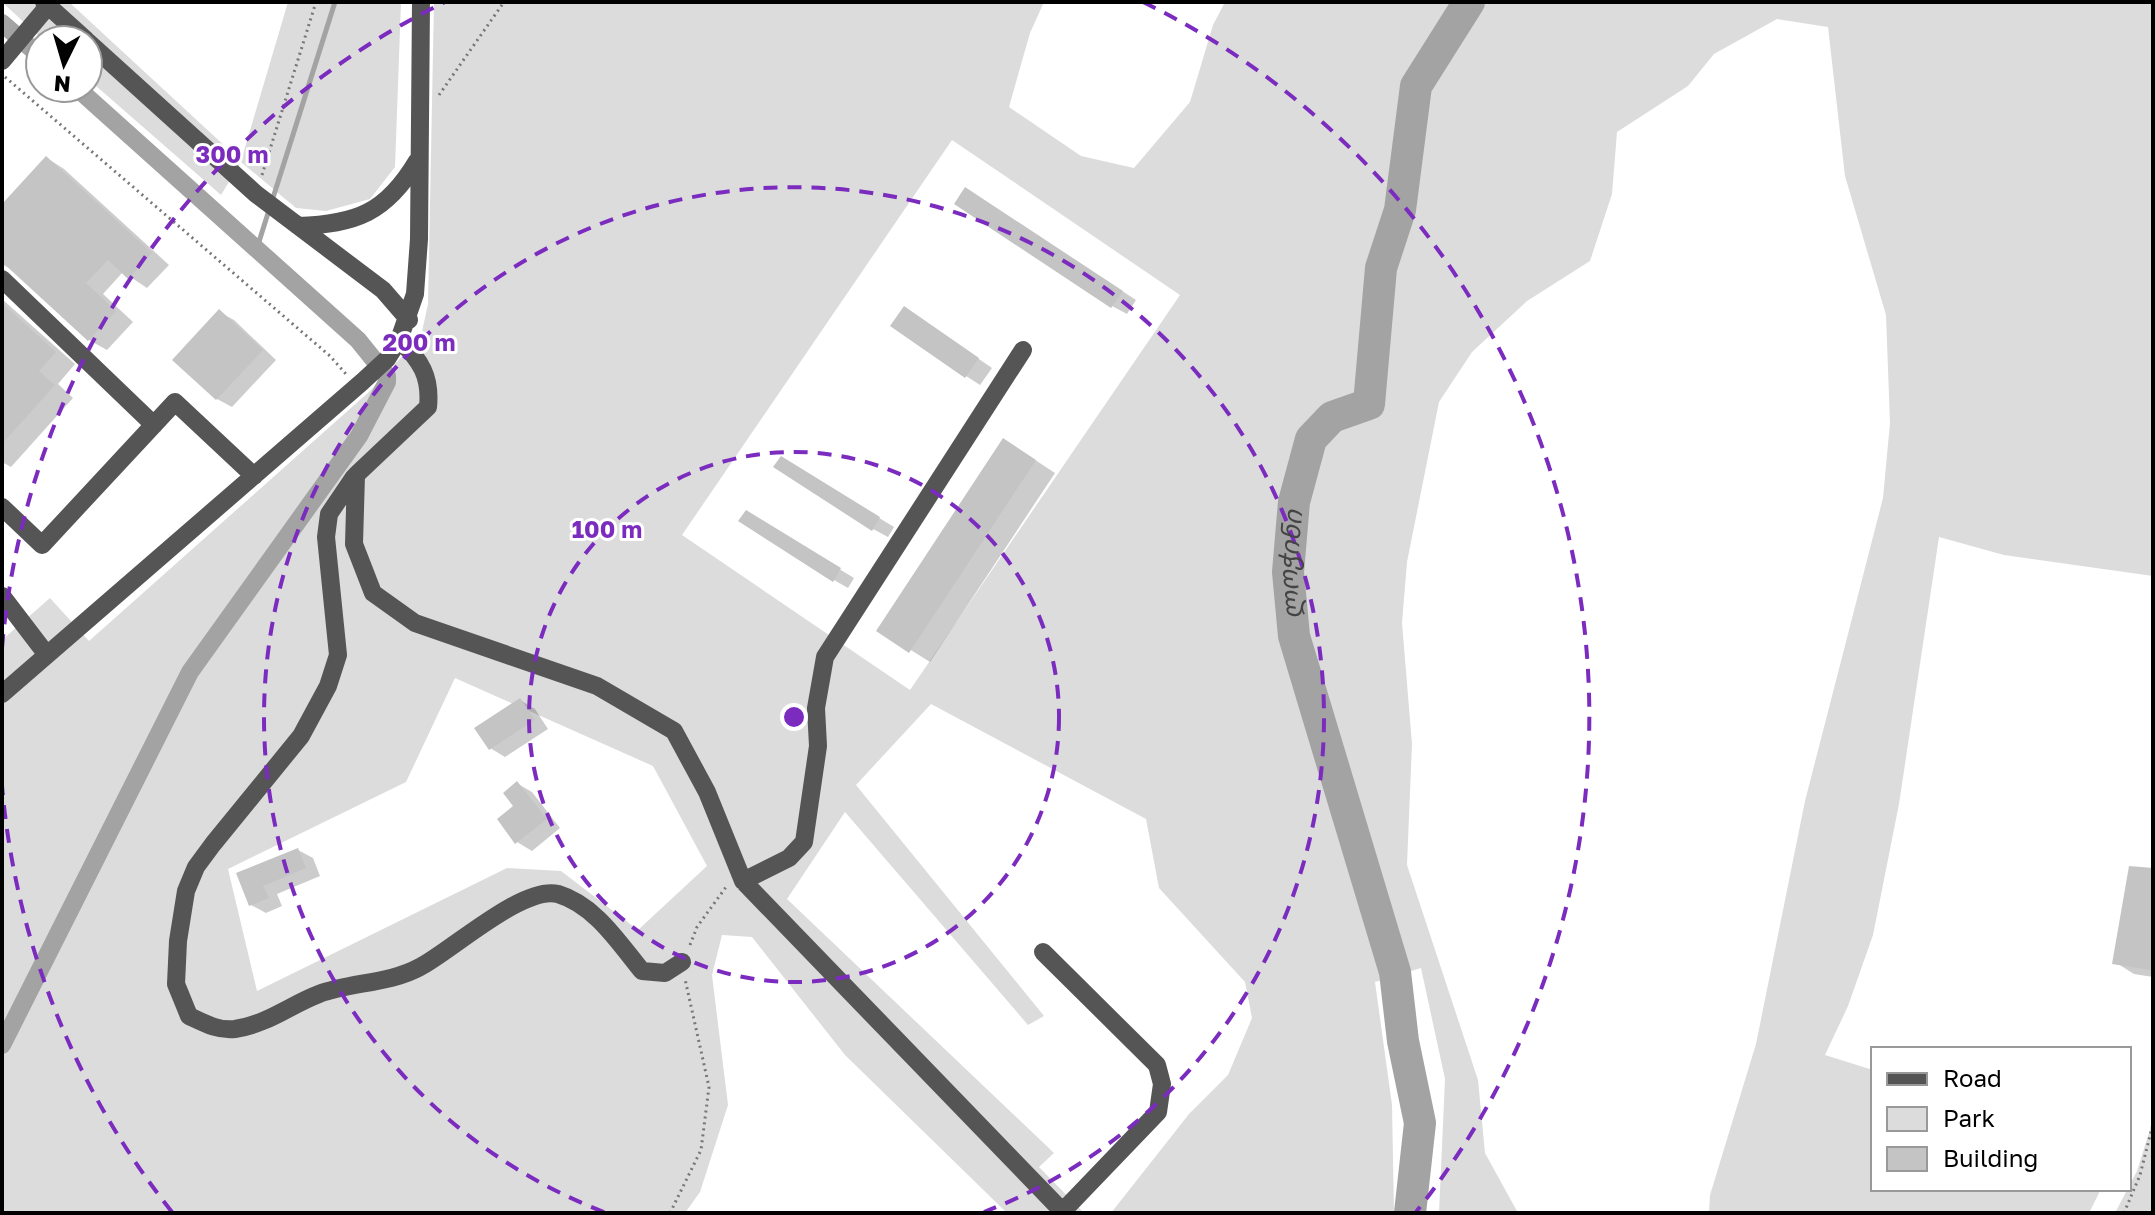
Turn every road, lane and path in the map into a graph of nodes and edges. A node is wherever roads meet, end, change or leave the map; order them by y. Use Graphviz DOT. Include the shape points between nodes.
graph roads {
  1 [pos="316,2"];
  2 [pos="421,2"];
  3 [pos="504,2"];
  4 [pos="46,4"];
  5 [pos="68,24"];
  6 [pos="104,56"];
  7 [pos="3,64"];
  8 [pos="436,99"];
  9 [pos="417,161"];
  10 [pos="256,194"];
  11 [pos="298,226"];
  12 [pos="2,279"];
  13 [pos="409,320"];
  14 [pos="399,340"];
  15 [pos="1023,350"];
  16 [pos="359,384"];
  17 [pos="154,425"];
  18 [pos="356,475"];
  19 [pos="254,476"];
  20 [pos="2,507"];
  21 [pos="2,596"];
  22 [pos="47,655"];
  23 [pos="2,694"];
  24 [pos="743,881"];
  25 [pos="1043,952"];
  26 [pos="682,962"];
  27 [pos="2153,1124"];
  28 [pos="1064,1212"];
  29 [pos="670,1213"];
  30 [pos="2124,1213"];
  1 -- 10 [label="path"];
  2 -- 9 [label="street"];
  3 -- 8 [label="path"];
  4 -- 5 [label="street"];
  4 -- 7 [label="street"];
  6 -- 10 [label="street"];
  7 -- 16 [label="path"];
  9 -- 11 [label="street" via="402,187 382,205 339,224"];
  9 -- 13 [label="street" via="419,239"];
  10 -- 11 [label="street"];
  11 -- 13 [label="street" via="383,290"];
  12 -- 17 [label="street"];
  13 -- 14 [label="street"];
  14 -- 16 [label="street"];
  14 -- 18 [label="street" via="419,359 430,387 428,407"];
  15 -- 24 [label="street" via="825,657 804,842 789,858"];
  16 -- 19 [label="street"];
  17 -- 19 [label="street" via="175,402"];
  17 -- 20 [label="street" via="42,545"];
  18 -- 24 [label="street" via="354,544 373,593 415,623 597,686 674,731 707,792"];
  18 -- 26 [label="street" via="329,514 326,537 338,655 328,686 301,736 213,844 186,891 176,984 189,1016 214,1028 266,1021 319,994 418,969 507,910 531,897 555,893 589,909 642,971 665,973"];
  19 -- 22 [label="street"];
  21 -- 22 [label="street"];
  22 -- 23 [label="street"];
  24 -- 26 [label="path" via="729,883 697,927"];
  24 -- 28 [label="street"];
  25 -- 28 [label="street" via="1157,1065 1162,1084 1158,1112"];
  26 -- 29 [label="path" via="709,1087 701,1150"];
  27 -- 30 [label="path"];
}
